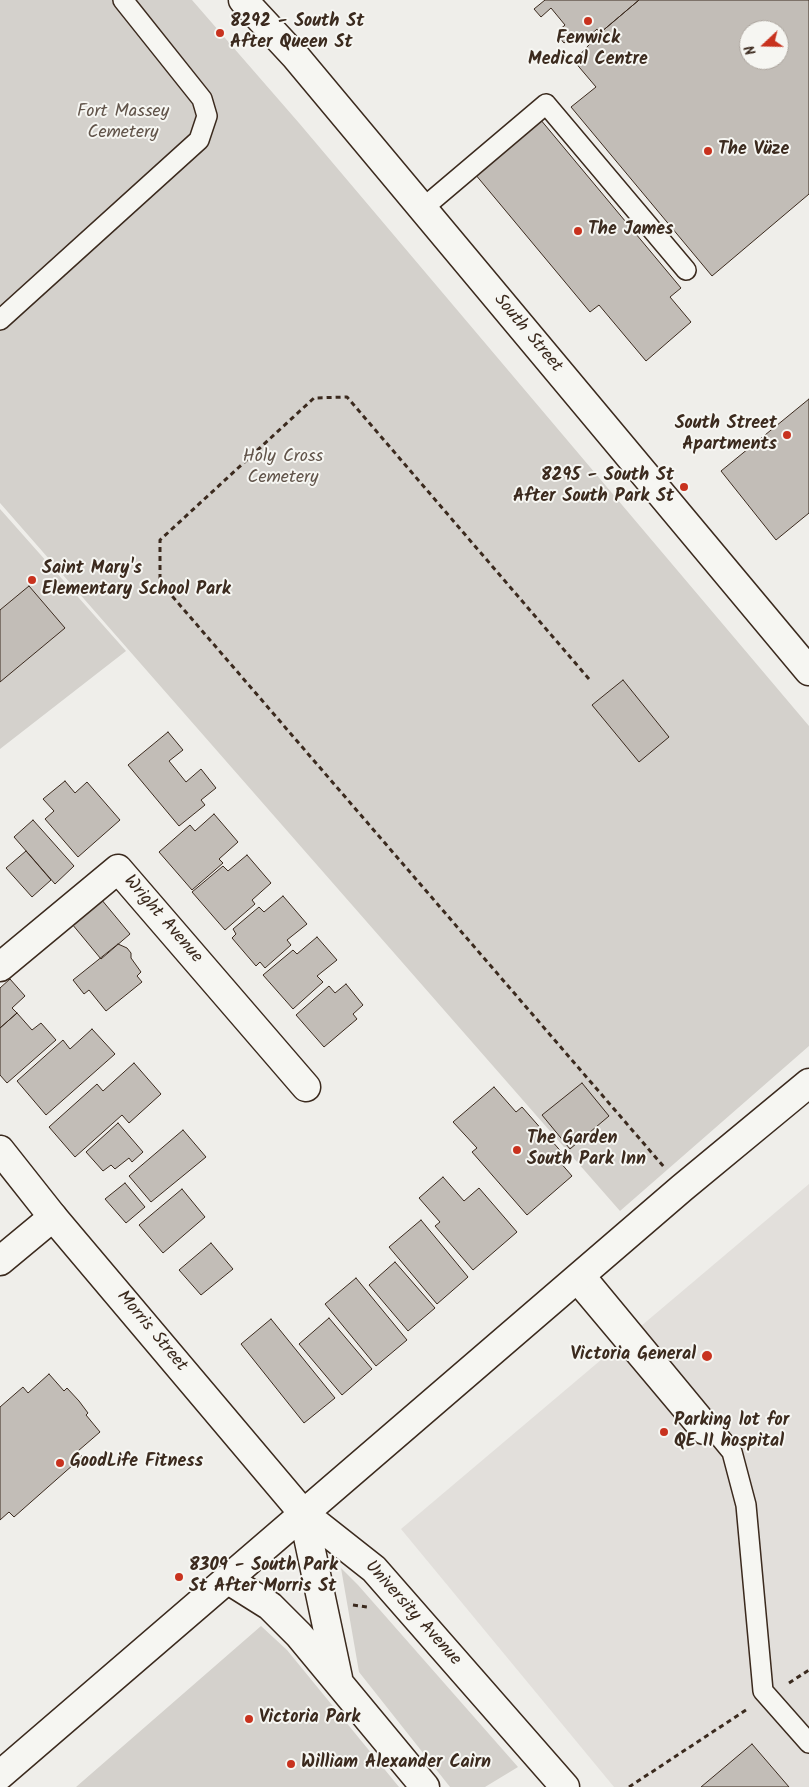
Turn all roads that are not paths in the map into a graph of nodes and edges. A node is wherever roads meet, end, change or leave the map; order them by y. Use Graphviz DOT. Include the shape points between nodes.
graph roads {
  1 [pos="123,0"];
  2 [pos="243,0"];
  3 [pos="422,208"];
  4 [pos="686,270"];
  5 [pos="0,320"];
  6 [pos="809,670"];
  7 [pos="0,967"];
  8 [pos="809,1083"];
  9 [pos="306,1087"];
  10 [pos="0,1150"];
  11 [pos="54,1217"];
  12 [pos="0,1260"];
  13 [pos="579,1277"];
  14 [pos="303,1513"];
  15 [pos="227,1579"];
  16 [pos="339,1682"];
  17 [pos="809,1743"];
  18 [pos="0,1775"];
  19 [pos="425,1787"];
  20 [pos="565,1787"];
  1 -- 5 [label="lane" via="202,99 207,116 200,140"];
  2 -- 3 [label="street, South Street"];
  3 -- 4 [label="lane" via="546,104"];
  3 -- 6 [label="street, South Street"];
  7 -- 9 [label="street, Wright Avenue" via="118,869"];
  8 -- 13 [label="street"];
  10 -- 11 [label="street, Morris Street"];
  11 -- 12 [label="street"];
  11 -- 14 [label="street, Morris Street"];
  13 -- 14 [label="street"];
  13 -- 17 [label="lane" via="732,1452 746,1505 763,1691"];
  14 -- 15 [label="street"];
  14 -- 16 [label="street"];
  14 -- 20 [label="street, University Avenue" via="374,1569"];
  15 -- 16 [label="street" via="270,1606"];
  15 -- 18 [label="street"];
  16 -- 19 [label="street"];
}
